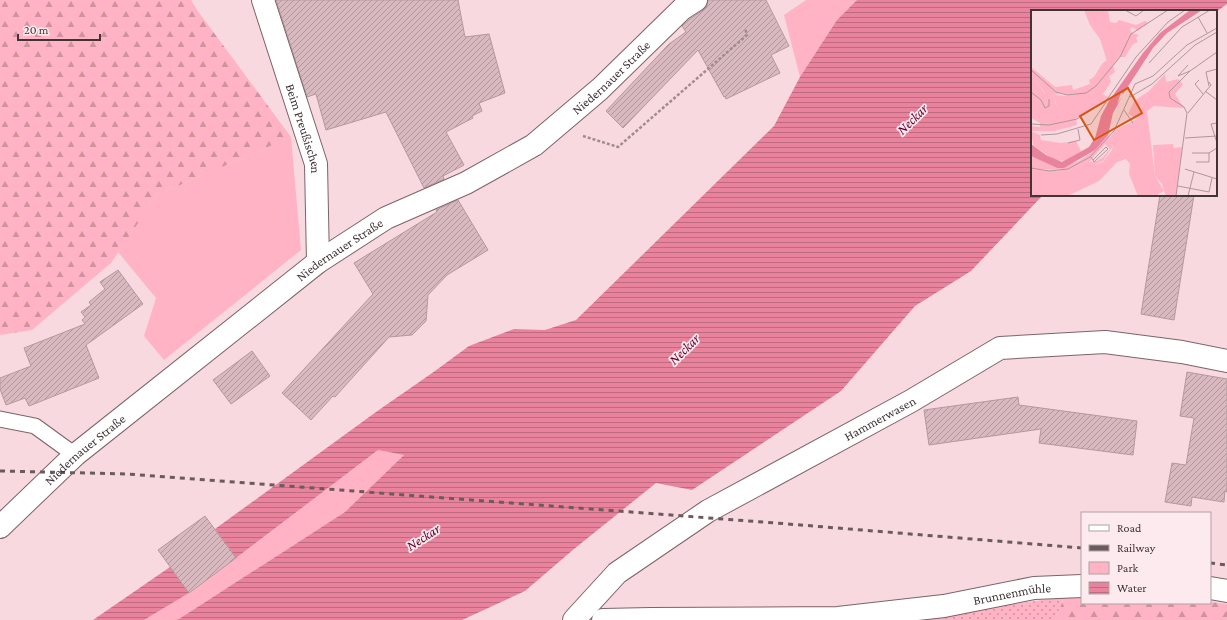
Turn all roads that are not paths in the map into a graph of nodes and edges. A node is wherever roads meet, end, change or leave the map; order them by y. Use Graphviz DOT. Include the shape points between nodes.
graph roads {
  1 [pos="263,0"];
  2 [pos="696,0"];
  3 [pos="318,262"];
  4 [pos="1227,361"];
  5 [pos="0,419"];
  6 [pos="75,455"];
  7 [pos="0,527"];
  8 [pos="1081,586"];
  9 [pos="1211,588"];
  10 [pos="1227,590"];
  11 [pos="574,620"];
  12 [pos="603,620"];
  1 -- 3 [label="street, Beim Preußischen" via="316,164"];
  2 -- 3 [label="street, Niedernauer Straße" via="682,9 600,89 534,146 466,183 386,218"];
  3 -- 6 [label="street, Niedernauer Straße"];
  4 -- 11 [label="street, Hammerwasen" via="1105,342 1000,348 911,401 708,511 617,574"];
  5 -- 6 [label="lane" via="35,426"];
  6 -- 7 [label="street, Niedernauer Straße"];
  8 -- 12 [label="street, Brunnenmühle" via="1034,588 944,606 838,618"];
  9 -- 10 [label="street"];
}
